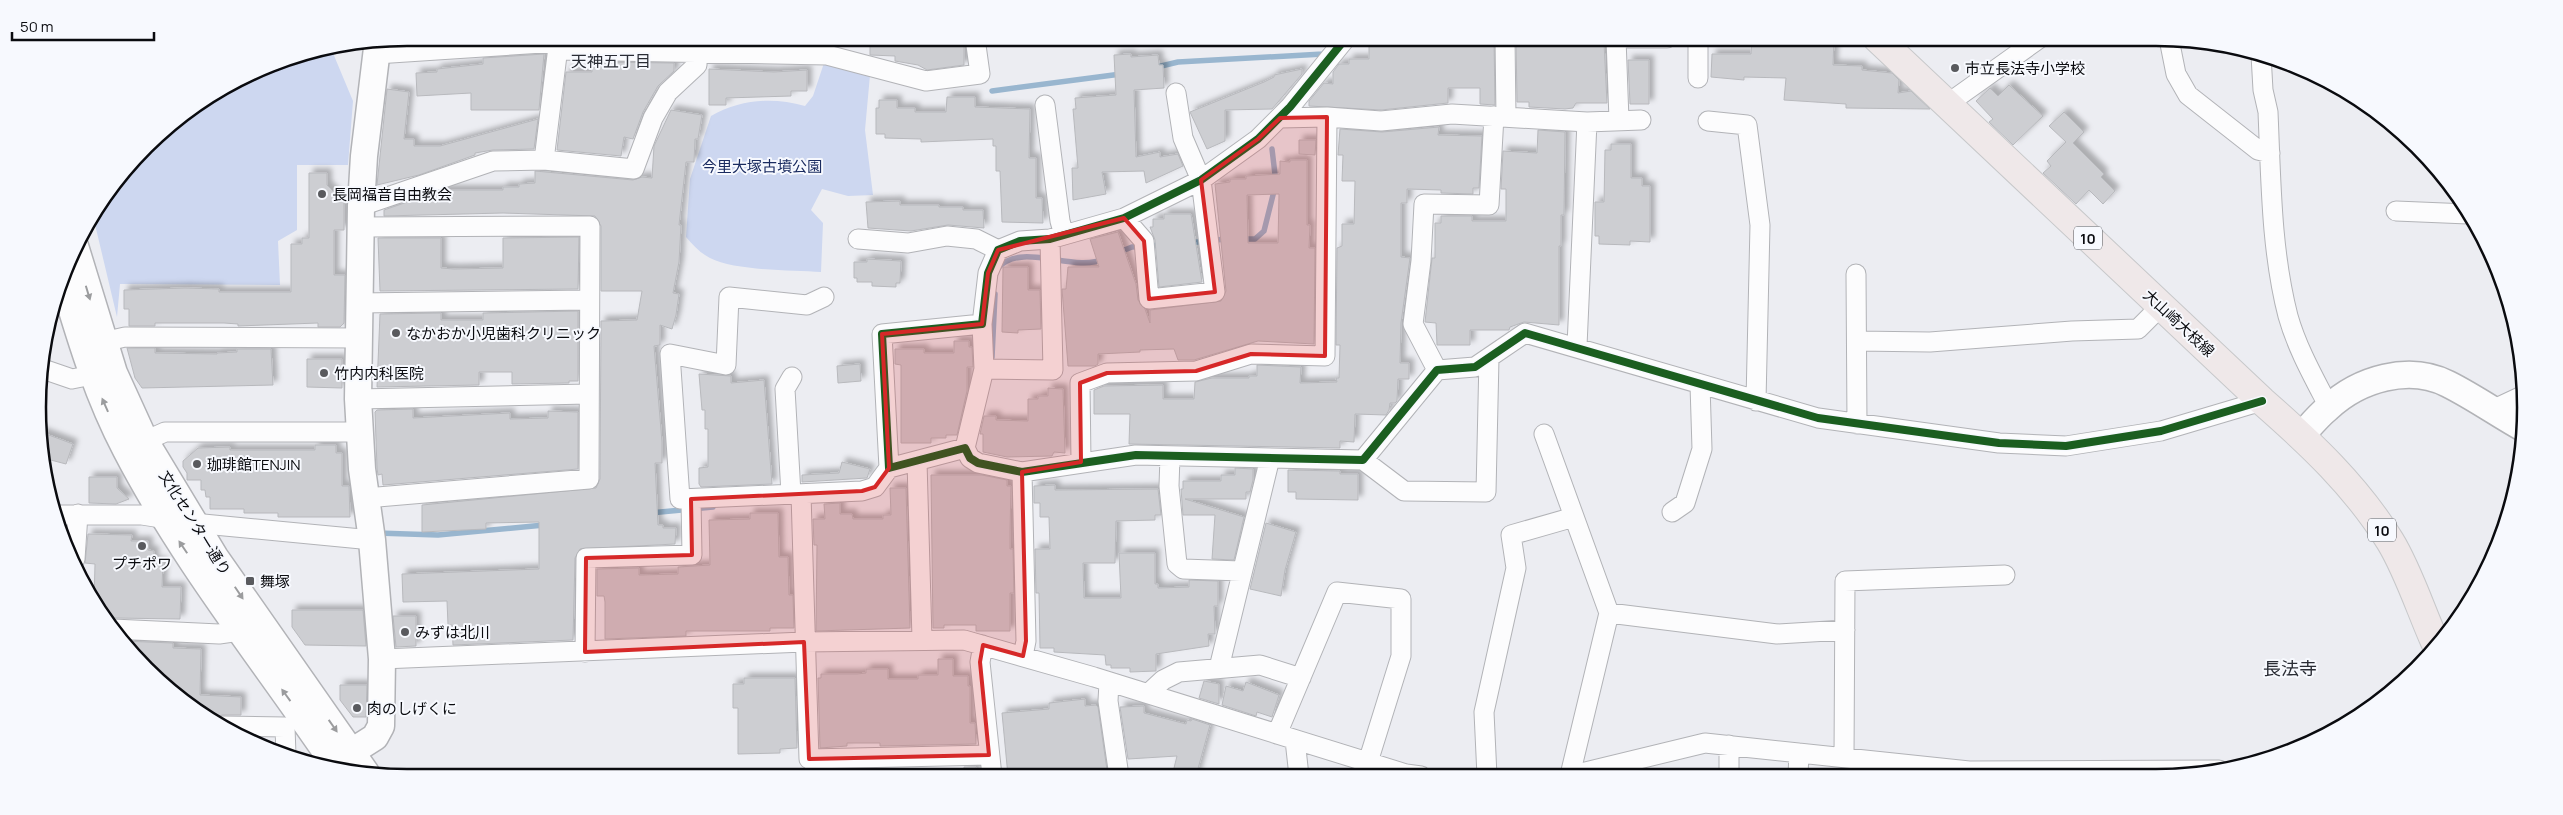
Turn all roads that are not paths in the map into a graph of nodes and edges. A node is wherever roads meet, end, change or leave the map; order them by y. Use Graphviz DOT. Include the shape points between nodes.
graph roads {
  1 [pos="422,46"];
  2 [pos="559,46"];
  3 [pos="698,46"];
  4 [pos="711,46"];
  5 [pos="976,46"];
  6 [pos="1339,46"];
  7 [pos="1504,46"];
  8 [pos="1616,46"];
  9 [pos="1698,46"];
  10 [pos="1886,46"];
  11 [pos="2029,46"];
  12 [pos="377,47"];
  13 [pos="392,47"];
  14 [pos="2171,47"];
  15 [pos="2261,62"];
  16 [pos="1698,78"];
  17 [pos="1176,92"];
  18 [pos="1946,104"];
  19 [pos="1045,106"];
  20 [pos="1500,116"];
  21 [pos="1327,117"];
  22 [pos="1280,118"];
  23 [pos="1619,120"];
  24 [pos="1641,120"];
  25 [pos="1708,121"];
  26 [pos="1587,122"];
  27 [pos="2270,153"];
  28 [pos="544,160"];
  29 [pos="1201,180"];
  30 [pos="2396,211"];
  31 [pos="2459,213"];
  32 [pos="361,217"];
  33 [pos="1124,218"];
  34 [pos="1057,237"];
  35 [pos="858,239"];
  36 [pos="998,250"];
  37 [pos="79,259"];
  38 [pos="1856,274"];
  39 [pos="66,289"];
  40 [pos="824,296"];
  41 [pos="589,300"];
  42 [pos="359,303"];
  43 [pos="2161,306"];
  44 [pos="982,324"];
  45 [pos="358,338"];
  46 [pos="1856,341"];
  47 [pos="103,342"];
  48 [pos="1576,346"];
  49 [pos="1489,358"];
  50 [pos="984,369"];
  51 [pos="1437,370"];
  52 [pos="48,371"];
  53 [pos="92,375"];
  54 [pos="792,377"];
  55 [pos="1700,385"];
  56 [pos="588,394"];
  57 [pos="2517,398"];
  58 [pos="358,400"];
  59 [pos="1756,401"];
  60 [pos="2262,401"];
  61 [pos="2329,407"];
  62 [pos="2492,410"];
  63 [pos="1857,424"];
  64 [pos="2516,424"];
  65 [pos="359,432"];
  66 [pos="1544,434"];
  67 [pos="2301,436"];
  68 [pos="145,441"];
  69 [pos="965,448"];
  70 [pos="1170,456"];
  71 [pos="1270,458"];
  72 [pos="1363,460"];
  73 [pos="917,461"];
  74 [pos="1081,462"];
  75 [pos="888,468"];
  76 [pos="1022,472"];
  77 [pos="796,494"];
  78 [pos="366,498"];
  79 [pos="691,499"];
  80 [pos="1672,512"];
  81 [pos="78,514"];
  82 [pos="63,515"];
  83 [pos="1574,517"];
  84 [pos="164,519"];
  85 [pos="193,524"];
  86 [pos="372,540"];
  87 [pos="76,551"];
  88 [pos="1241,571"];
  89 [pos="2005,575"];
  90 [pos="1609,613"];
  91 [pos="123,629"];
  92 [pos="1845,630"];
  93 [pos="240,631"];
  94 [pos="2433,638"];
  95 [pos="922,639"];
  96 [pos="804,642"];
  97 [pos="983,645"];
  98 [pos="585,652"];
  99 [pos="1023,656"];
  100 [pos="382,659"];
  101 [pos="1219,668"];
  102 [pos="1301,678"];
  103 [pos="1109,682"];
  104 [pos="1149,694"];
  105 [pos="296,725"];
  106 [pos="238,726"];
  107 [pos="1277,734"];
  108 [pos="1295,740"];
  109 [pos="1729,745"];
  110 [pos="288,749"];
  111 [pos="1799,753"];
  112 [pos="989,755"];
  113 [pos="1844,757"];
  114 [pos="341,762"];
  115 [pos="1368,762"];
  116 [pos="1641,767"];
  117 [pos="991,769"];
  118 [pos="1118,769"];
  119 [pos="1297,769"];
  120 [pos="1391,769"];
  121 [pos="1487,769"];
  122 [pos="1572,769"];
  123 [pos="1624,769"];
  124 [pos="1729,769"];
  125 [pos="1798,769"];
  126 [pos="1894,769"];
  1 -- 13 [label="street"];
  2 -- 28 [label="street"];
  3 -- 28 [label="street" via="698,65 668,92 653,118 634,169"];
  4 -- 5 [label="street" via="826,55 926,81 980,74"];
  6 -- 22 [label="street"];
  7 -- 20 [label="street"];
  8 -- 23 [label="street"];
  9 -- 16 [label="street"];
  10 -- 18 [label="main road, 大山崎大枝線 / 10"];
  11 -- 18 [label="street"];
  12 -- 32 [label="street" via="364,156"];
  14 -- 27 [label="street" via="2176,74 2188,95 2258,150"];
  15 -- 27 [label="street"];
  17 -- 29 [label="street" via="1183,138"];
  18 -- 43 [label="main road, 大山崎大枝線 / 10"];
  19 -- 34 [label="street" via="1060,221"];
  20 -- 21 [label="street" via="1452,114 1381,121"];
  20 -- 26 [label="street"];
  20 -- 51 [label="street" via="1489,205 1424,204 1414,324"];
  21 -- 22 [label="street"];
  21 -- 74 [label="street" via="1325,356 1251,354 1196,372 1107,373 1080,383"];
  22 -- 29 [label="street" via="1258,140"];
  23 -- 24 [label="street"];
  23 -- 26 [label="street"];
  25 -- 59 [label="street" via="1747,125 1760,225"];
  26 -- 48 [label="street"];
  27 -- 61 [label="street" via="2276,258 2288,318 2302,355"];
  28 -- 32 [label="street" via="493,161"];
  29 -- 33 [label="street"];
  29 -- 33 [label="street" via="1215,292 1148,299 1144,241"];
  30 -- 31 [label="street"];
  32 -- 41 [label="street" via="590,226"];
  32 -- 42 [label="street"];
  33 -- 34 [label="street"];
  34 -- 36 [label="street" via="1020,242"];
  34 -- 50 [label="street" via="1053,370"];
  35 -- 36 [label="street" via="908,243 947,236 976,239"];
  36 -- 44 [label="street" via="988,273"];
  37 -- 47 [label="street, 文化センター通り, one-way"];
  38 -- 46 [label="street"];
  39 -- 53 [label="street, 文化センター通り"];
  40 -- 79 [label="street" via="807,305 728,296 726,364 670,354 680,499"];
  41 -- 42 [label="street"];
  41 -- 56 [label="street"];
  42 -- 45 [label="street"];
  43 -- 46 [label="street" via="2138,329 2072,330 1930,342"];
  43 -- 60 [label="main road, 大山崎大枝線 / 10"];
  44 -- 50 [label="street"];
  44 -- 75 [label="street" via="882,334"];
  45 -- 47 [label="street" via="125,337"];
  45 -- 58 [label="street"];
  46 -- 63 [label="street"];
  47 -- 68 [label="street, 文化センター通り"];
  48 -- 49 [label="street" via="1525,333"];
  48 -- 55 [label="street"];
  49 -- 51 [label="street" via="1475,367"];
  49 -- 72 [label="street" via="1486,492 1404,491"];
  50 -- 69 [label="street"];
  51 -- 72 [label="street"];
  52 -- 53 [label="street" via="72,379"];
  84 -- 53 [label="street, 文化センター通り, one-way" via="125,449"];
  54 -- 77 [label="street" via="785,389"];
  55 -- 59 [label="street"];
  55 -- 80 [label="street" via="1702,449 1686,503"];
  56 -- 58 [label="street"];
  56 -- 78 [label="street" via="589,479"];
  57 -- 62 [label="street"];
  58 -- 65 [label="street"];
  59 -- 63 [label="street" via="1818,418"];
  60 -- 63 [label="street" via="2161,431 2066,446 1999,443"];
  60 -- 67 [label="main road, 大山崎大枝線 / 10"];
  61 -- 62 [label="street" via="2352,392 2388,376 2412,373 2446,383"];
  61 -- 67 [label="street"];
  62 -- 64 [label="street"];
  65 -- 68 [label="street" via="165,432"];
  65 -- 78 [label="street"];
  66 -- 83 [label="street"];
  67 -- 94 [label="main road, 大山崎大枝線 / 10" via="2353,488 2391,542"];
  68 -- 85 [label="street, 文化センター通り"];
  69 -- 73 [label="street"];
  69 -- 76 [label="street" via="970,458 978,463"];
  70 -- 71 [label="street"];
  70 -- 74 [label="street"];
  70 -- 88 [label="street" via="1169,486 1177,564 1183,569"];
  71 -- 72 [label="street"];
  71 -- 88 [label="street"];
  73 -- 75 [label="street"];
  73 -- 95 [label="street"];
  74 -- 76 [label="street"];
  75 -- 77 [label="street" via="875,487 862,491"];
  76 -- 99 [label="street" via="1026,641"];
  77 -- 79 [label="street"];
  77 -- 96 [label="street"];
  78 -- 86 [label="street"];
  79 -- 98 [label="street" via="692,555 586,558"];
  81 -- 82 [label="street"];
  81 -- 84 [label="street" via="142,515"];
  81 -- 87 [label="street"];
  83 -- 90 [label="street"];
  83 -- 121 [label="street" via="1512,535 1516,568 1484,712"];
  84 -- 85 [label="street"];
  93 -- 84 [label="street, 文化センター通り, one-way"];
  85 -- 86 [label="street"];
  85 -- 114 [label="street, 文化センター通り, one-way"];
  86 -- 100 [label="street"];
  88 -- 101 [label="street"];
  89 -- 92 [label="street" via="1845,581"];
  90 -- 92 [label="street" via="1777,634"];
  90 -- 122 [label="street"];
  91 -- 93 [label="street" via="219,634"];
  92 -- 113 [label="street"];
  105 -- 93 [label="street, 文化センター通り, one-way"];
  95 -- 96 [label="street"];
  95 -- 97 [label="street" via="964,640"];
  96 -- 98 [label="street"];
  96 -- 112 [label="street" via="809,759"];
  97 -- 99 [label="street"];
  97 -- 112 [label="street" via="980,662"];
  98 -- 100 [label="street"];
  99 -- 103 [label="street"];
  100 -- 114 [label="street" via="381,726 375,737"];
  101 -- 102 [label="street" via="1260,664"];
  101 -- 104 [label="street" via="1179,672 1162,680"];
  102 -- 107 [label="street"];
  102 -- 115 [label="street" via="1337,592 1400,599 1400,656"];
  103 -- 104 [label="street"];
  103 -- 118 [label="street" via="1108,701"];
  104 -- 107 [label="street"];
  105 -- 106 [label="street"];
  105 -- 110 [label="street"];
  105 -- 114 [label="street, 文化センター通り"];
  107 -- 108 [label="street"];
  108 -- 115 [label="street"];
  108 -- 119 [label="street"];
  109 -- 111 [label="street"];
  109 -- 116 [label="street" via="1705,743"];
  109 -- 124 [label="street"];
  111 -- 113 [label="street"];
  111 -- 125 [label="street"];
  112 -- 117 [label="street"];
  113 -- 126 [label="street"];
  115 -- 120 [label="street"];
  116 -- 123 [label="street"];
}
